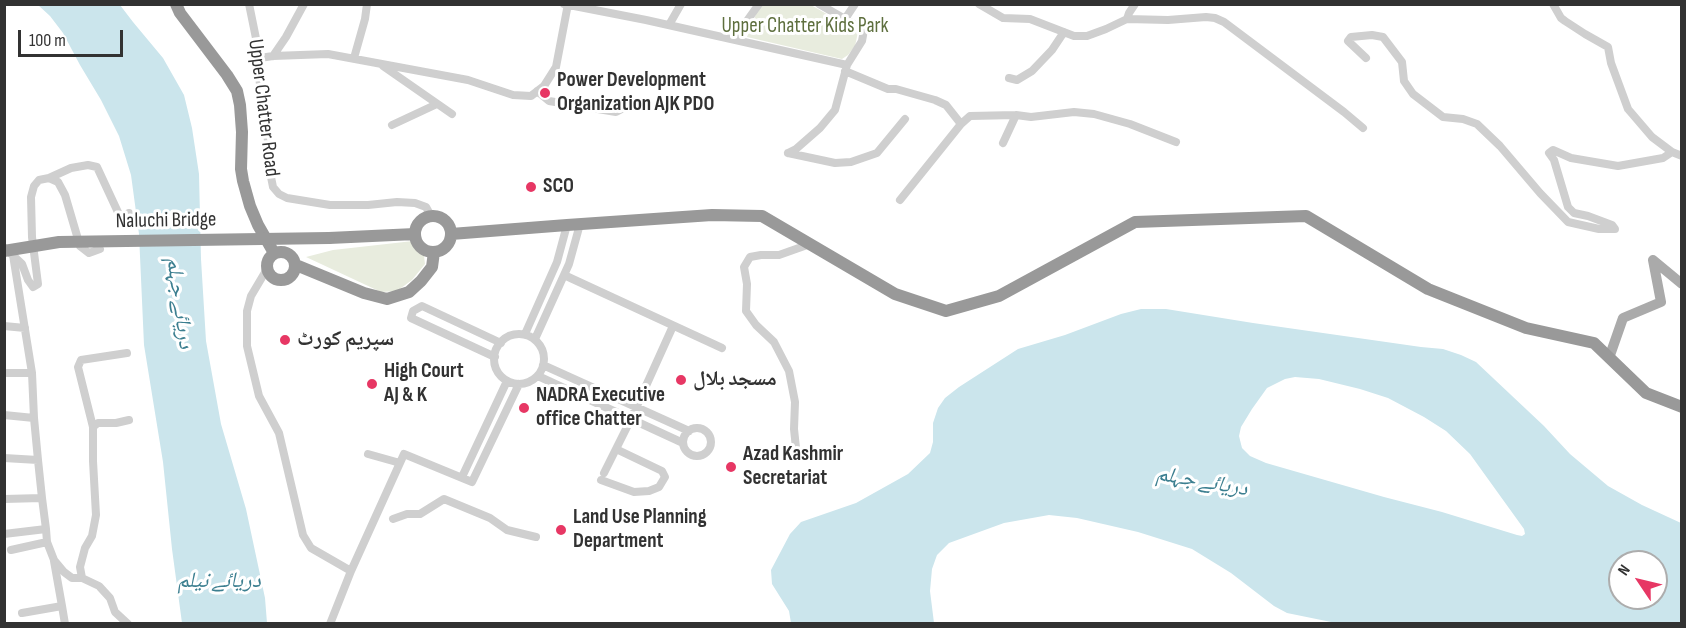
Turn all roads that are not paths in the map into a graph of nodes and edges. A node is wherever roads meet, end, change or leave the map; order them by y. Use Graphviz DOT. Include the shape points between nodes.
graph roads {
  1 [pos="177,4"];
  2 [pos="249,4"];
  3 [pos="304,4"];
  4 [pos="367,4"];
  5 [pos="564,4"];
  6 [pos="681,4"];
  7 [pos="759,4"];
  8 [pos="819,4"];
  9 [pos="855,4"];
  10 [pos="979,4"];
  11 [pos="1135,4"];
  12 [pos="1553,4"];
  13 [pos="568,5"];
  14 [pos="845,19"];
  15 [pos="1127,19"];
  16 [pos="669,25"];
  17 [pos="1064,32"];
  18 [pos="734,39"];
  19 [pos="273,56"];
  20 [pos="260,58"];
  21 [pos="354,58"];
  22 [pos="1366,58"];
  23 [pos="377,62"];
  24 [pos="846,68"];
  25 [pos="1009,78"];
  26 [pos="537,91"];
  27 [pos="633,103"];
  28 [pos="437,104"];
  29 [pos="452,114"];
  30 [pos="1016,115"];
  31 [pos="905,119"];
  32 [pos="962,124"];
  33 [pos="392,125"];
  34 [pos="1363,128"];
  35 [pos="1176,142"];
  36 [pos="1003,143"];
  37 [pos="1672,152"];
  38 [pos="1682,156"];
  39 [pos="49,178"];
  40 [pos="900,200"];
  41 [pos="129,213"];
  42 [pos="431,216"];
  43 [pos="573,224"];
  44 [pos="415,234"];
  45 [pos="451,234"];
  46 [pos="810,244"];
  47 [pos="100,249"];
  48 [pos="434,252"];
  49 [pos="7,253"];
  50 [pos="274,253"];
  51 [pos="296,265"];
  52 [pos="267,269"];
  53 [pos="564,275"];
  54 [pos="1682,284"];
  55 [pos="4,326"];
  56 [pos="673,326"];
  57 [pos="25,328"];
  58 [pos="525,334"];
  59 [pos="535,339"];
  60 [pos="501,343"];
  61 [pos="722,348"];
  62 [pos="127,353"];
  63 [pos="495,357"];
  64 [pos="1609,358"];
  65 [pos="543,365"];
  66 [pos="7,373"];
  67 [pos="32,373"];
  68 [pos="538,376"];
  69 [pos="507,381"];
  70 [pos="519,384"];
  71 [pos="636,407"];
  72 [pos="1682,407"];
  73 [pos="4,416"];
  74 [pos="34,418"];
  75 [pos="631,419"];
  76 [pos="129,420"];
  77 [pos="93,427"];
  78 [pos="689,431"];
  79 [pos="683,443"];
  80 [pos="796,448"];
  81 [pos="616,449"];
  82 [pos="368,454"];
  83 [pos="4,458"];
  84 [pos="39,460"];
  85 [pos="400,463"];
  86 [pos="462,477"];
  87 [pos="4,498"];
  88 [pos="42,498"];
  89 [pos="393,519"];
  90 [pos="46,529"];
  91 [pos="4,534"];
  92 [pos="536,537"];
  93 [pos="47,542"];
  94 [pos="11,550"];
  95 [pos="54,560"];
  96 [pos="351,571"];
  97 [pos="82,578"];
  98 [pos="62,606"];
  99 [pos="22,613"];
  100 [pos="65,624"];
  101 [pos="129,624"];
  102 [pos="330,624"];
  1 -- 50 [label="highway" via="237,91 243,181 258,225"];
  2 -- 20 [label="street, Upper Chatter Road"];
  3 -- 19 [label="street"];
  4 -- 21 [label="street"];
  5 -- 13 [label="street"];
  6 -- 16 [label="street"];
  7 -- 18 [label="street"];
  8 -- 14 [label="street"];
  9 -- 14 [label="street"];
  10 -- 17 [label="street" via="1003,18 1030,19"];
  11 -- 15 [label="street"];
  12 -- 37 [label="street" via="1561,18 1608,47 1628,110"];
  13 -- 16 [label="street"];
  13 -- 26 [label="street" via="556,67"];
  14 -- 24 [label="street" via="864,30"];
  15 -- 17 [label="street" via="1087,36"];
  15 -- 34 [label="street" via="1206,17 1224,22"];
  16 -- 18 [label="street"];
  17 -- 25 [label="street" via="1032,71 1017,80"];
  18 -- 24 [label="street"];
  19 -- 20 [label="street"];
  19 -- 21 [label="street" via="328,54"];
  20 -- 42 [label="street, Upper Chatter Road" via="271,177 279,194 330,205 415,203 426,207"];
  21 -- 23 [label="street"];
  22 -- 37 [label="street" via="1348,41 1351,37 1383,37 1402,62 1404,81 1413,94 1443,117 1477,124 1559,214 1581,226 1615,229 1568,207 1549,153 1553,150 1571,158 1618,166 1663,158"];
  23 -- 26 [label="street" via="468,80 513,95 531,96"];
  23 -- 28 [label="street"];
  24 -- 31 [label="street" via="835,110 820,128 788,153 835,164 851,162 877,153"];
  24 -- 32 [label="street" via="888,89 896,88 946,105"];
  26 -- 27 [label="street" via="549,102 616,111"];
  28 -- 29 [label="street"];
  28 -- 33 [label="street"];
  30 -- 32 [label="street" via="970,116"];
  30 -- 35 [label="street" via="1094,114 1130,123"];
  30 -- 36 [label="street"];
  32 -- 40 [label="street"];
  37 -- 38 [label="street"];
  39 -- 41 [label="street" via="71,168 97,167 123,223 128,225"];
  39 -- 47 [label="street" via="58,182 65,195 80,246 89,253"];
  39 -- 49 [label="street" via="39,180 31,197 38,284 33,288 22,264"];
  42 -- 44 [label="highway" via="421,221"];
  42 -- 45 [label="highway" via="443,219"];
  43 -- 45 [label="highway"];
  43 -- 46 [label="highway" via="712,215 762,216"];
  43 -- 53 [label="street" via="569,264"];
  43 -- 58 [label="street"];
  44 -- 48 [label="highway" via="421,248"];
  44 -- 49 [label="highway, Naluchi Bridge, bridge" via="59,242"];
  45 -- 48 [label="highway" via="447,245"];
  46 -- 64 [label="highway" via="895,294 946,311 999,296 1135,222 1306,216 1428,290 1526,328 1594,344"];
  46 -- 80 [label="street" via="779,255 750,257 744,267 746,311 774,342 789,371 795,402"];
  48 -- 51 [label="highway" via="432,267 421,281 410,292 387,299"];
  49 -- 57 [label="street"];
  50 -- 51 [label="highway" via="288,253"];
  50 -- 52 [label="highway"];
  51 -- 52 [label="highway" via="293,275 285,280 272,277"];
  52 -- 96 [label="street" via="247,311 247,346 259,396 279,433 303,535 310,548"];
  53 -- 56 [label="street"];
  53 -- 59 [label="street"];
  54 -- 64 [label="main road" via="1653,260 1661,303 1623,318"];
  55 -- 57 [label="street"];
  56 -- 61 [label="street"];
  56 -- 71 [label="street"];
  57 -- 67 [label="street"];
  58 -- 59 [label="street"];
  58 -- 60 [label="street" via="512,335"];
  59 -- 65 [label="street" via="544,352"];
  60 -- 63 [label="street"];
  60 -- 63 [label="street" via="422,306 413,311 411,318"];
  62 -- 77 [label="street" via="81,360 78,367"];
  63 -- 69 [label="street" via="496,369"];
  64 -- 72 [label="highway" via="1646,393"];
  65 -- 68 [label="street"];
  65 -- 71 [label="street"];
  66 -- 67 [label="street"];
  67 -- 74 [label="street"];
  68 -- 70 [label="street"];
  68 -- 75 [label="street"];
  69 -- 70 [label="street"];
  69 -- 86 [label="street"];
  70 -- 86 [label="street" via="472,482"];
  71 -- 75 [label="street"];
  71 -- 78 [label="street"];
  73 -- 74 [label="street"];
  74 -- 84 [label="street"];
  75 -- 79 [label="street"];
  75 -- 81 [label="street"];
  76 -- 77 [label="street"];
  77 -- 97 [label="street" via="96,515 80,567"];
  78 -- 79 [label="street"];
  78 -- 79 [label="street" via="706,431 711,448 705,455 695,456 687,452"];
  81 -- 81 [label="street" via="603,477 634,492 659,487 665,477 662,471"];
  82 -- 85 [label="street"];
  83 -- 84 [label="street"];
  84 -- 88 [label="street"];
  85 -- 86 [label="street" via="404,454"];
  85 -- 96 [label="street"];
  87 -- 88 [label="street"];
  88 -- 90 [label="street"];
  89 -- 92 [label="street" via="420,514 444,499 484,515 507,530"];
  90 -- 91 [label="street"];
  90 -- 93 [label="street"];
  93 -- 94 [label="street"];
  93 -- 95 [label="street"];
  95 -- 97 [label="street" via="72,578"];
  95 -- 98 [label="street"];
  96 -- 102 [label="street"];
  97 -- 101 [label="street" via="99,586 110,598 115,612"];
  98 -- 99 [label="street"];
  98 -- 100 [label="street"];
}
